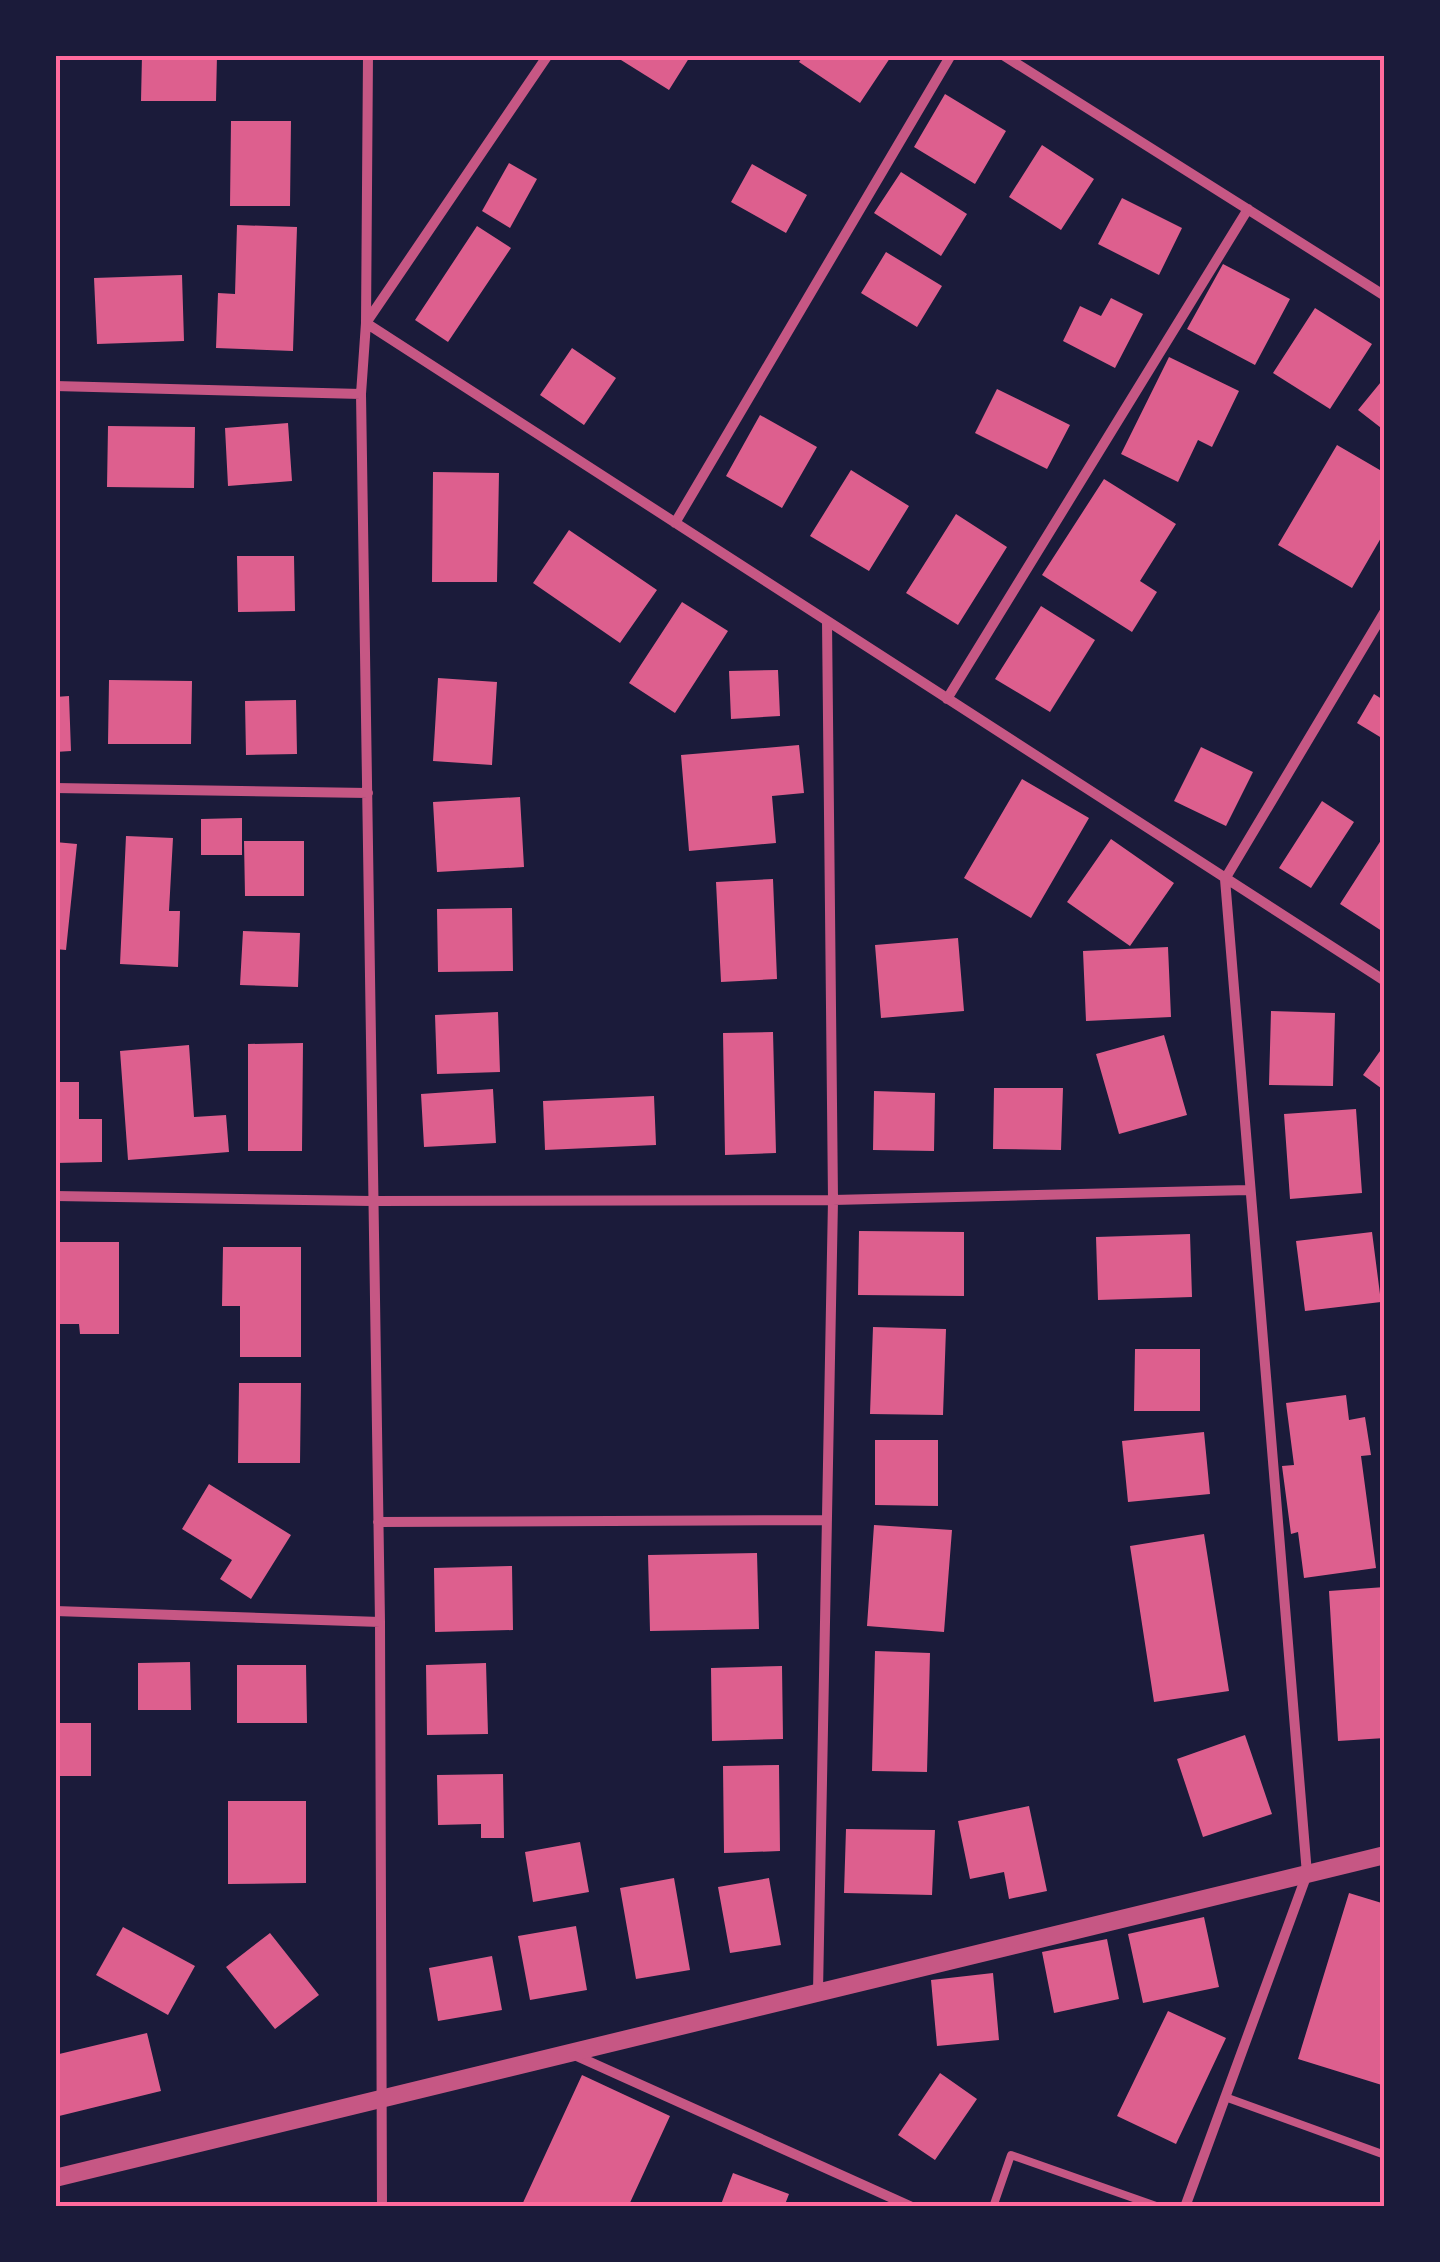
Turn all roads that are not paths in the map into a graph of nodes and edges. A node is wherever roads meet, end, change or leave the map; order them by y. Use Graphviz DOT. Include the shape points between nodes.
graph roads {
  1 [pos="368,55"];
  2 [pos="548,55"];
  3 [pos="951,55"];
  4 [pos="1003,55"];
  5 [pos="1248,209"];
  6 [pos="1385,296"];
  7 [pos="366,324"];
  8 [pos="55,386"];
  9 [pos="361,394"];
  10 [pos="675,523"];
  11 [pos="1385,611"];
  12 [pos="827,622"];
  13 [pos="948,700"];
  14 [pos="55,788"];
  15 [pos="368,794"];
  16 [pos="1225,879"];
  17 [pos="1385,980"];
  18 [pos="1249,1190"];
  19 [pos="55,1196"];
  20 [pos="833,1200"];
  21 [pos="372,1201"];
  22 [pos="827,1520"];
  23 [pos="378,1522"];
  24 [pos="55,1611"];
  25 [pos="380,1622"];
  26 [pos="1385,1855"];
  27 [pos="1307,1874"];
  28 [pos="818,1992"];
  29 [pos="569,2053"];
  30 [pos="1225,2097"];
  31 [pos="383,2098"];
  32 [pos="1385,2155"];
  33 [pos="55,2178"];
  34 [pos="382,2207"];
  35 [pos="912,2207"];
  36 [pos="993,2207"];
  37 [pos="1159,2207"];
  38 [pos="1185,2207"];
  1 -- 7 [label="street"];
  2 -- 7 [label="street"];
  3 -- 10 [label="street"];
  4 -- 5 [label="street"];
  5 -- 6 [label="street"];
  5 -- 13 [label="street"];
  7 -- 9 [label="street"];
  7 -- 10 [label="street"];
  8 -- 9 [label="street"];
  9 -- 15 [label="street"];
  10 -- 12 [label="street"];
  11 -- 16 [label="street"];
  12 -- 13 [label="street"];
  12 -- 20 [label="street"];
  13 -- 16 [label="street"];
  14 -- 15 [label="street"];
  15 -- 21 [label="street"];
  16 -- 17 [label="street"];
  16 -- 18 [label="street"];
  18 -- 20 [label="street"];
  18 -- 27 [label="street"];
  19 -- 21 [label="street"];
  20 -- 21 [label="street"];
  20 -- 22 [label="street"];
  21 -- 23 [label="street"];
  22 -- 23 [label="street"];
  22 -- 28 [label="street"];
  23 -- 25 [label="street"];
  24 -- 25 [label="street"];
  25 -- 31 [label="street"];
  26 -- 27 [label="street"];
  27 -- 28 [label="street"];
  27 -- 30 [label="street"];
  28 -- 29 [label="street"];
  29 -- 31 [label="street"];
  29 -- 35 [label="street"];
  30 -- 32 [label="lane"];
  30 -- 38 [label="street"];
  31 -- 33 [label="street"];
  31 -- 34 [label="street"];
  36 -- 37 [label="lane" via="1011,2155"];
}
